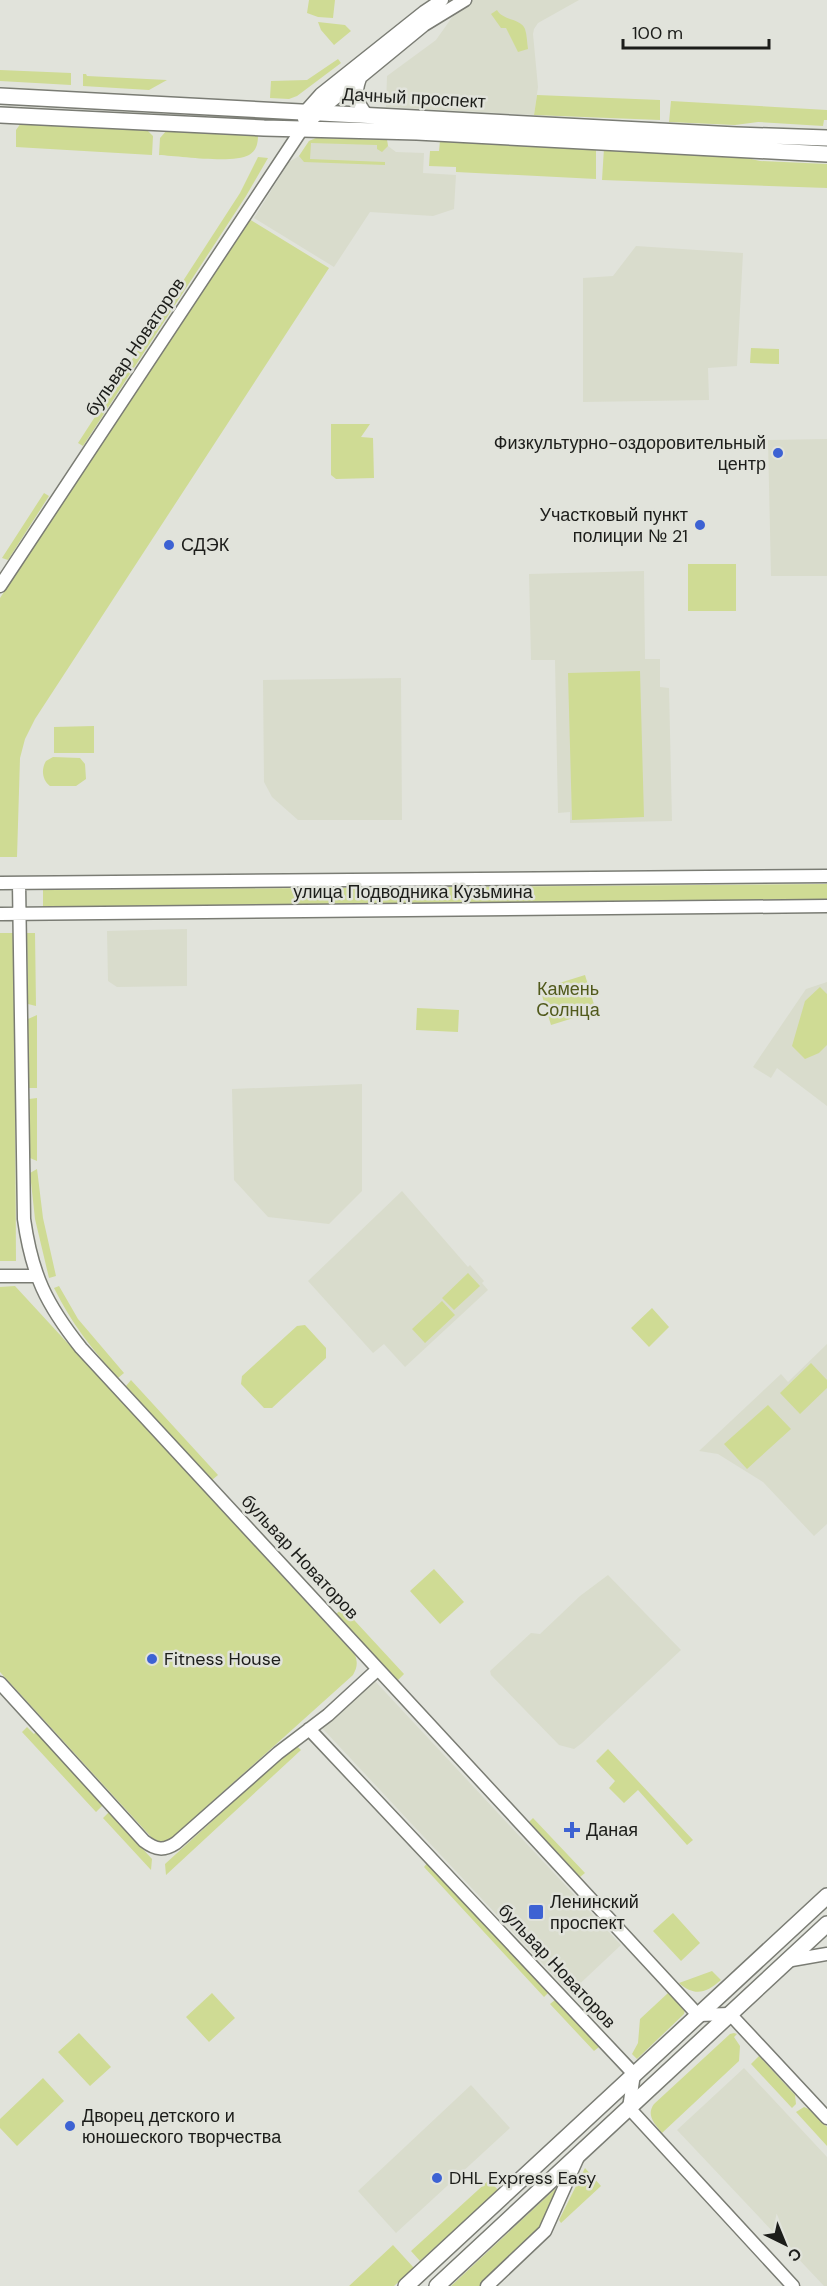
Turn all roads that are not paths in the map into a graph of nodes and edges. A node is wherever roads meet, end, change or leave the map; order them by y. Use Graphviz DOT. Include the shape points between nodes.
graph roads {
  1 [pos="442,0"];
  2 [pos="465,0"];
  3 [pos="361,76"];
  4 [pos="0,96"];
  5 [pos="312,112"];
  6 [pos="0,115"];
  7 [pos="367,115"];
  8 [pos="302,129"];
  9 [pos="827,138"];
  10 [pos="827,154"];
  11 [pos="0,586"];
  12 [pos="827,876"];
  13 [pos="0,883"];
  14 [pos="19,883"];
  15 [pos="827,906"];
  16 [pos="0,914"];
  17 [pos="20,914"];
  18 [pos="0,1276"];
  19 [pos="36,1276"];
  20 [pos="377,1670"];
  21 [pos="0,1683"];
  22 [pos="309,1729"];
  23 [pos="827,1896"];
  24 [pos="827,1924"];
  25 [pos="827,1954"];
  26 [pos="786,1961"];
  27 [pos="730,2014"];
  28 [pos="698,2015"];
  29 [pos="712,2030"];
  30 [pos="634,2074"];
  31 [pos="649,2090"];
  32 [pos="629,2108"];
  33 [pos="827,2118"];
  34 [pos="580,2154"];
  35 [pos="406,2286"];
  36 [pos="437,2286"];
  37 [pos="487,2286"];
  38 [pos="793,2286"];
  1 -- 5 [label="street" via="321,94"];
  2 -- 3 [label="street" via="424,25"];
  3 -- 5 [label="street"];
  3 -- 7 [label="street" via="356,94"];
  4 -- 5 [label="main road, Дачный проспект"];
  5 -- 7 [label="main road, Дачный проспект"];
  5 -- 8 [label="street, бульвар Новаторов"];
  6 -- 8 [label="main road, Дачный проспект"];
  7 -- 9 [label="main road, Дачный проспект"];
  8 -- 10 [label="main road, Дачный проспект"];
  8 -- 11 [label="street, бульвар Новаторов"];
  12 -- 14 [label="street, улица Подводника Кузьмина"];
  13 -- 14 [label="street, улица Подводника Кузьмина"];
  14 -- 17 [label="street, бульвар Новаторов"];
  15 -- 17 [label="street, улица Подводника Кузьмина"];
  16 -- 17 [label="street, улица Подводника Кузьмина"];
  17 -- 19 [label="street, бульвар Новаторов" via="22,1192"];
  18 -- 19 [label="street"];
  19 -- 20 [label="street, бульвар Новаторов" via="56,1316 81,1348"];
  20 -- 22 [label="street"];
  20 -- 28 [label="street, бульвар Новаторов"];
  21 -- 22 [label="street" via="144,1841 160,1849 176,1843"];
  22 -- 30 [label="street, бульвар Новаторов"];
  23 -- 28 [label="main road"];
  24 -- 26 [label="main road"];
  25 -- 26 [label="street"];
  26 -- 27 [label="main road"];
  27 -- 28 [label="street"];
  27 -- 29 [label="main road"];
  27 -- 33 [label="street"];
  28 -- 29 [label="main road"];
  28 -- 30 [label="main road"];
  29 -- 31 [label="main road"];
  30 -- 31 [label="main road"];
  30 -- 32 [label="street"];
  30 -- 35 [label="main road"];
  31 -- 32 [label="main road"];
  32 -- 34 [label="main road"];
  32 -- 38 [label="street"];
  34 -- 36 [label="main road"];
  34 -- 37 [label="street" via="544,2231"];
}
